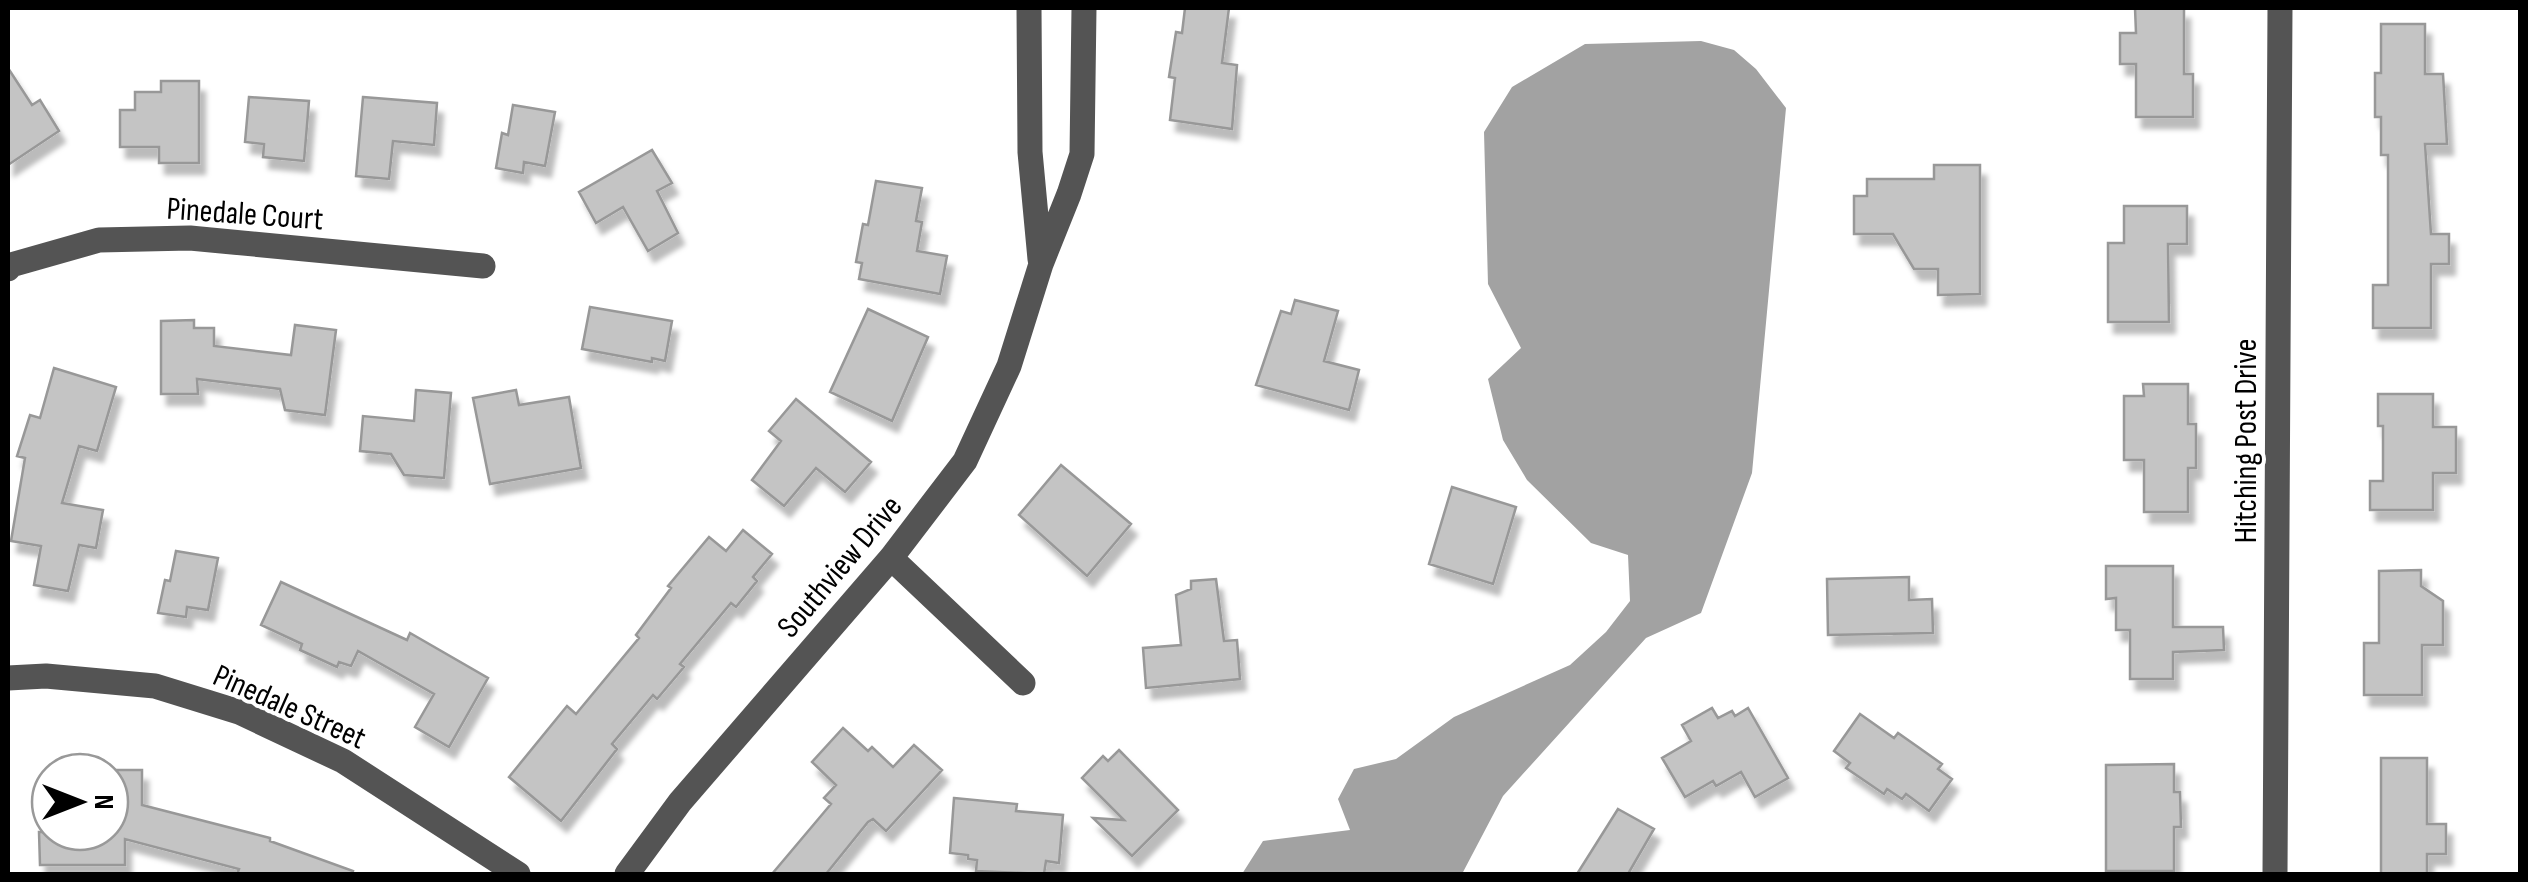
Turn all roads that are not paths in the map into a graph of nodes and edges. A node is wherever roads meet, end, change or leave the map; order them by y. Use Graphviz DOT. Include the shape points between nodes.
graph roads {
  1 [pos="1029,8"];
  2 [pos="1084,8"];
  3 [pos="2280,8"];
  4 [pos="1040,264"];
  5 [pos="483,266"];
  6 [pos="8,270"];
  7 [pos="891,558"];
  8 [pos="8,678"];
  9 [pos="1024,683"];
  10 [pos="518,874"];
  11 [pos="626,874"];
  12 [pos="2274,874"];
  1 -- 4 [label="street, Southview Drive" via="1030,152"];
  2 -- 4 [label="street, Southview Drive" via="1082,154"];
  3 -- 12 [label="street, Hitching Post Drive"];
  4 -- 7 [label="street, Southview Drive" via="1009,366 965,462"];
  5 -- 6 [label="street, Pinedale Court" via="190,238 99,240"];
  7 -- 9 [label="street"];
  7 -- 11 [label="street, Southview Drive"];
  8 -- 10 [label="street, Pinedale Street" via="155,686 239,712 343,761"];
}
